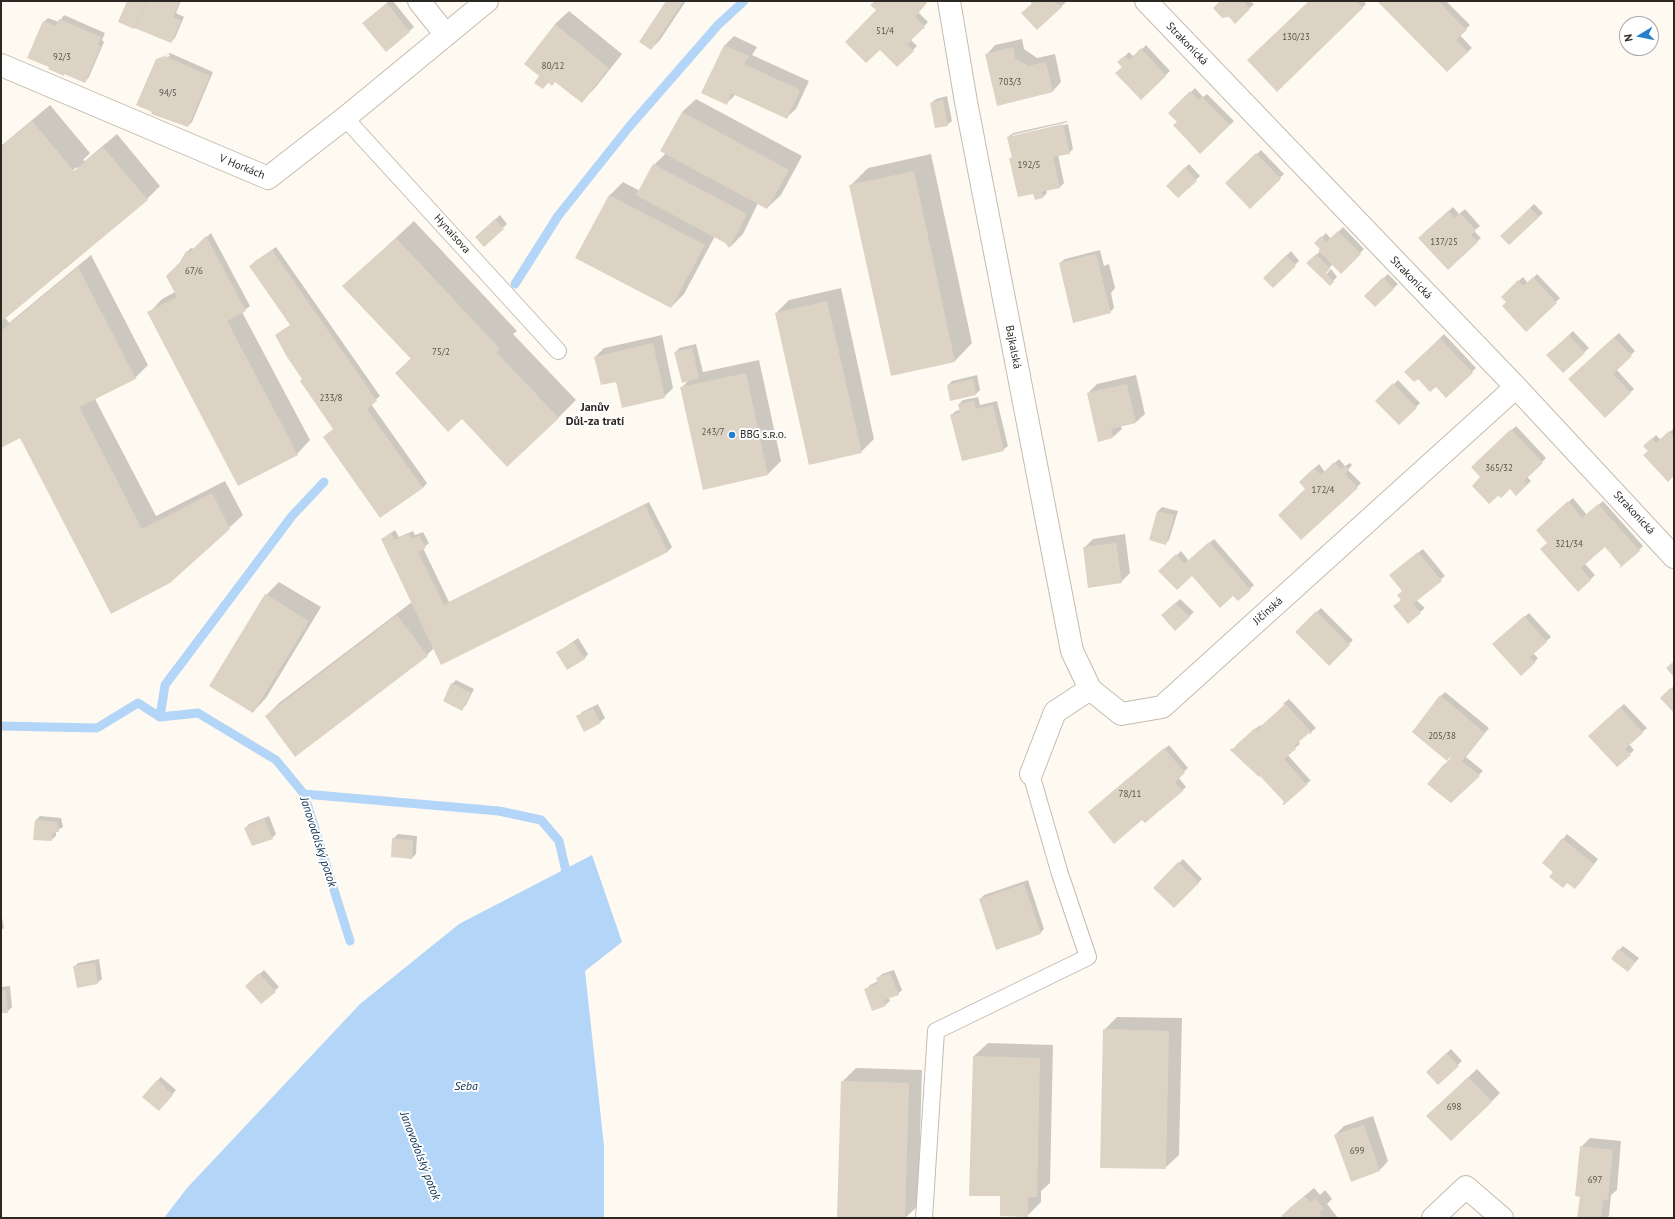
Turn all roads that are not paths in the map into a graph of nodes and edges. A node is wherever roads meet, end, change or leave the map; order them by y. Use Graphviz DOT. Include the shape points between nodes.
graph roads {
  1 [pos="419,1"];
  2 [pos="487,1"];
  3 [pos="949,1"];
  4 [pos="1146,1"];
  5 [pos="446,35"];
  6 [pos="1,65"];
  7 [pos="345,118"];
  8 [pos="558,351"];
  9 [pos="1516,387"];
  10 [pos="1674,557"];
  11 [pos="1090,689"];
  12 [pos="1031,774"];
  13 [pos="924,1218"];
  14 [pos="1433,1218"];
  15 [pos="1502,1218"];
  1 -- 5 [label="street"];
  2 -- 5 [label="street, V Horkách"];
  3 -- 11 [label="street, Bajkalská" via="966,102 1072,651"];
  4 -- 9 [label="street, Strakonická"];
  5 -- 7 [label="street, V Horkách"];
  6 -- 7 [label="street, V Horkách" via="268,178"];
  7 -- 8 [label="lane, Hynaisova"];
  9 -- 10 [label="street, Strakonická"];
  9 -- 11 [label="street, Jičínská" via="1162,707 1121,714"];
  11 -- 12 [label="street" via="1055,712"];
  12 -- 13 [label="lane" via="1060,874 1088,957 936,1031"];
  14 -- 15 [label="street" via="1466,1187"];
}
